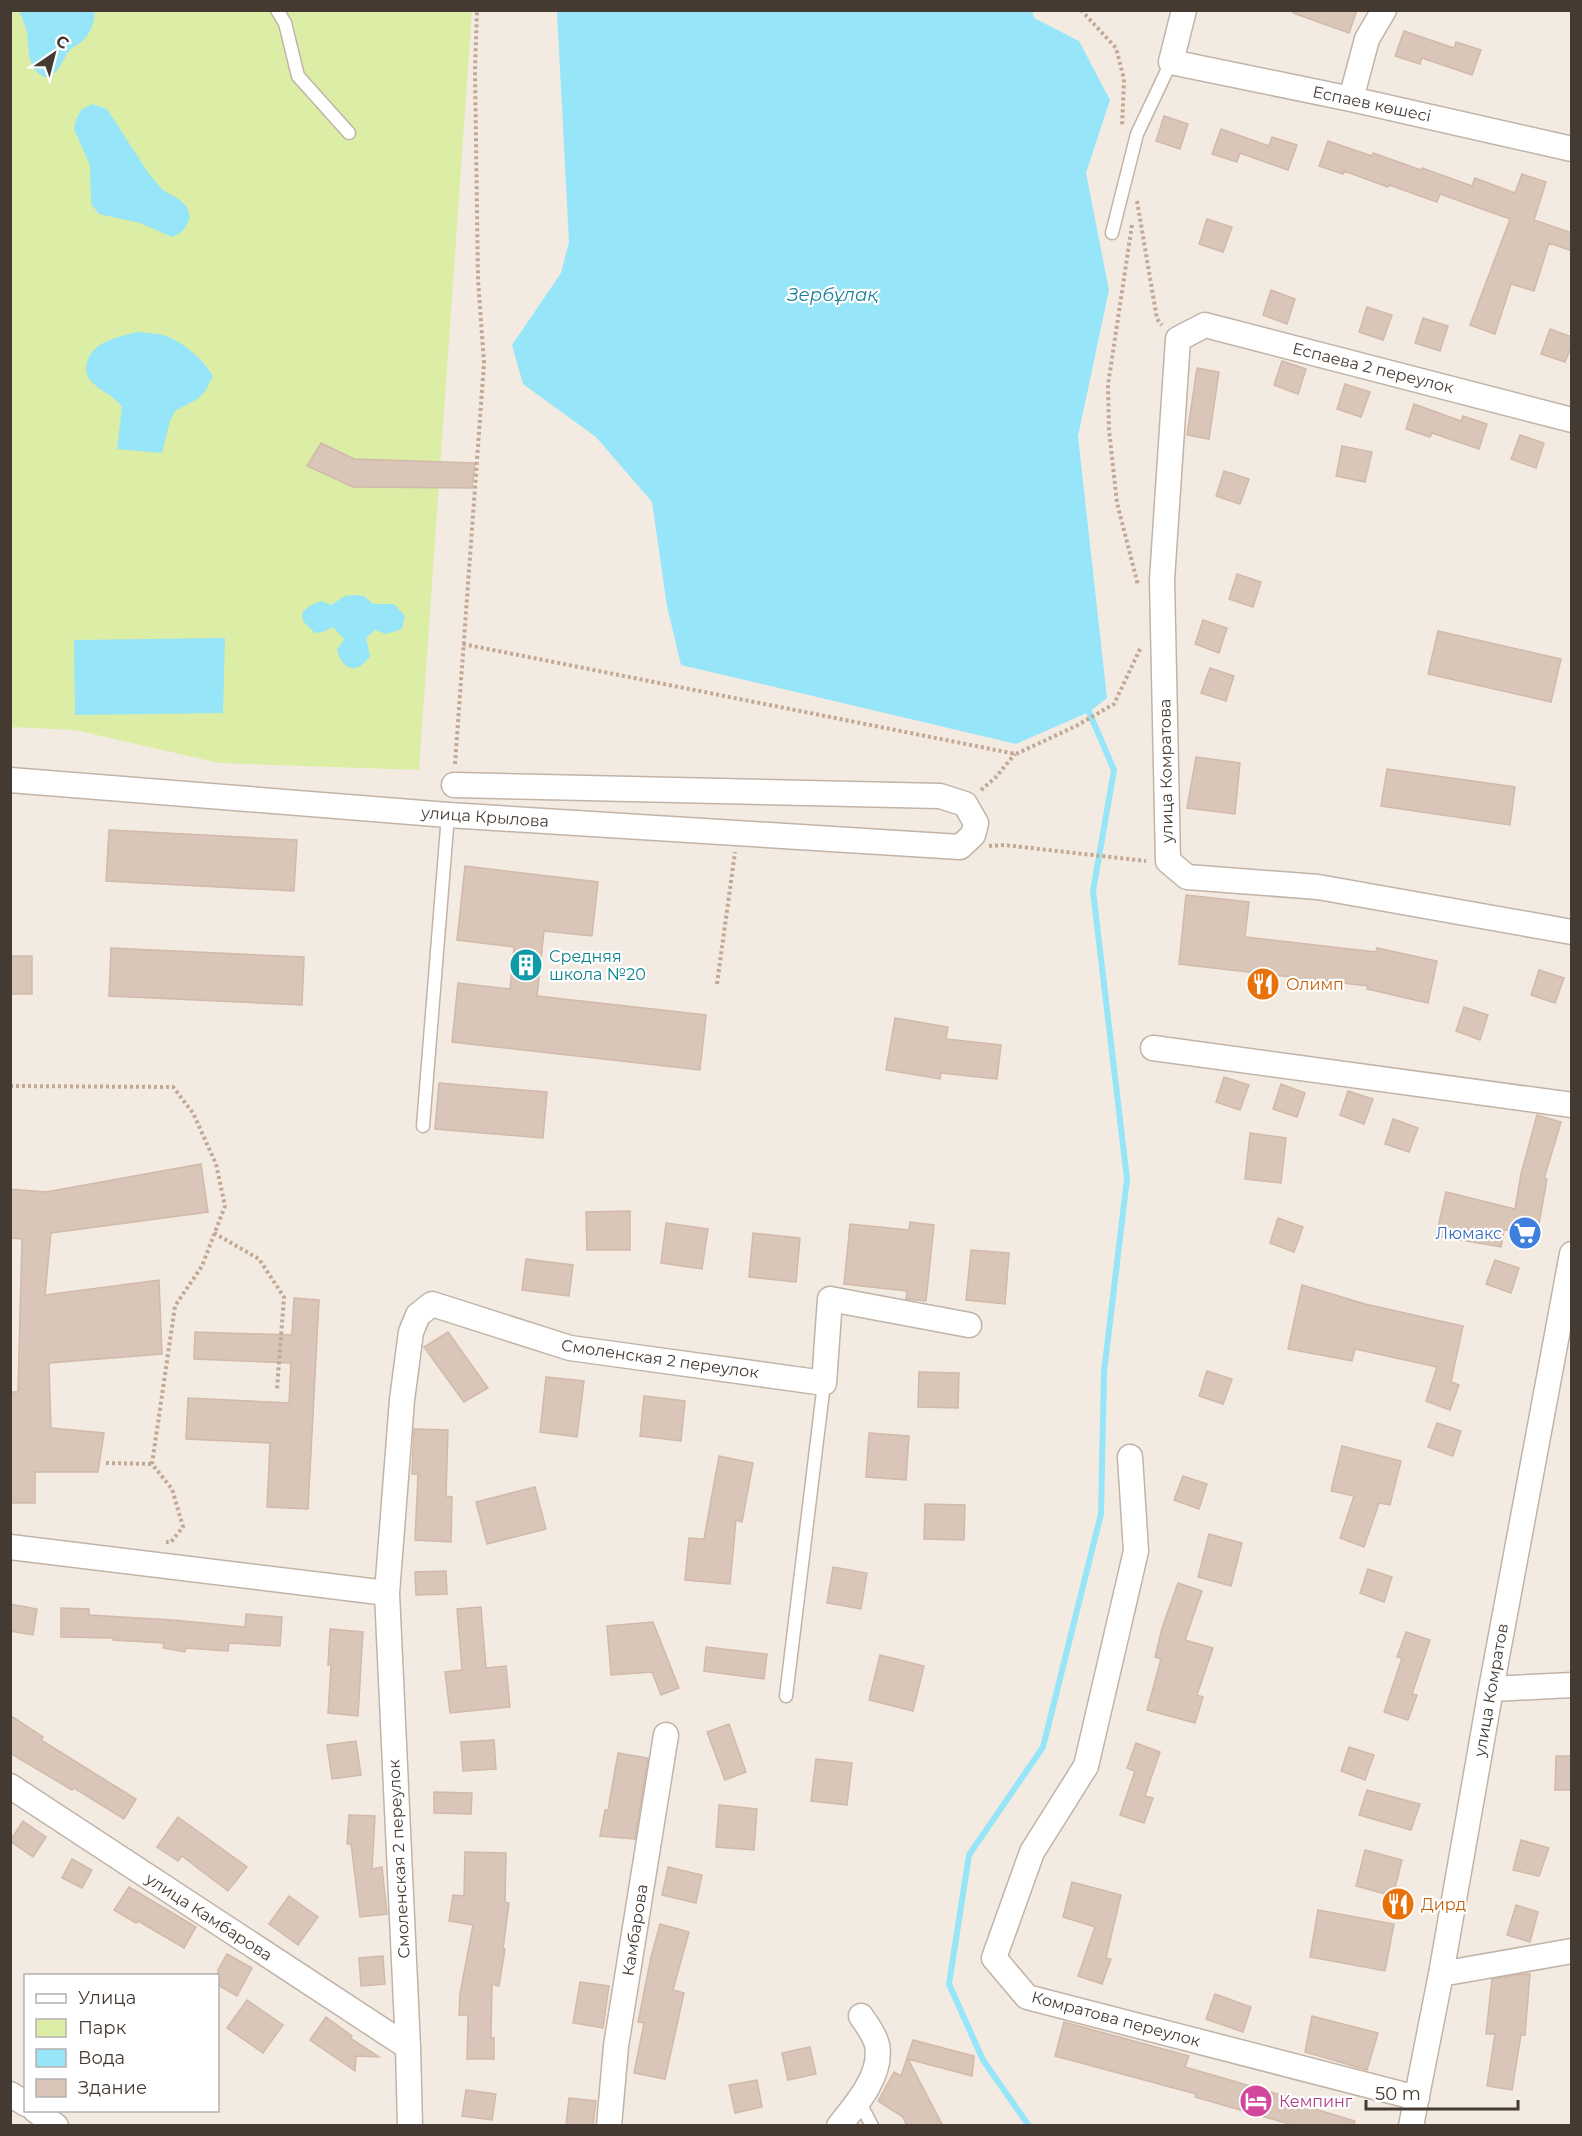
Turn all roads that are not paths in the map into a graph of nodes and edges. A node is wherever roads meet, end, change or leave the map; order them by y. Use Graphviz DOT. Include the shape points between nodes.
graph roads {
  1 [pos="277,10"];
  2 [pos="1184,10"];
  3 [pos="1384,10"];
  4 [pos="1171,62"];
  5 [pos="1351,99"];
  6 [pos="349,133"];
  7 [pos="1572,149"];
  8 [pos="1112,234"];
  9 [pos="1178,339"];
  10 [pos="1572,420"];
  11 [pos="10,780"];
  12 [pos="454,785"];
  13 [pos="448,815"];
  14 [pos="1572,932"];
  15 [pos="1153,1048"];
  16 [pos="1572,1105"];
  17 [pos="423,1126"];
  18 [pos="1572,1254"];
  19 [pos="969,1325"];
  20 [pos="824,1383"];
  21 [pos="1130,1457"];
  22 [pos="10,1547"];
  23 [pos="387,1593"];
  24 [pos="1572,1685"];
  25 [pos="1491,1689"];
  26 [pos="786,1696"];
  27 [pos="666,1735"];
  28 [pos="10,1786"];
  29 [pos="1572,1951"];
  30 [pos="1441,1974"];
  31 [pos="861,2016"];
  32 [pos="408,2047"];
  33 [pos="10,2094"];
  34 [pos="1417,2098"];
  35 [pos="859,2101"];
  36 [pos="24,2103"];
  37 [pos="38,2112"];
  38 [pos="56,2126"];
  39 [pos="410,2126"];
  40 [pos="609,2126"];
  41 [pos="839,2126"];
  42 [pos="872,2126"];
  43 [pos="1411,2126"];
  1 -- 6 [label="lane" via="285,23 298,76"];
  2 -- 4 [label="street"];
  3 -- 5 [label="street" via="1367,39"];
  4 -- 5 [label="street, Еспаев көшесі"];
  4 -- 8 [label="lane" via="1137,134"];
  5 -- 7 [label="street, Еспаев көшесі"];
  9 -- 10 [label="street, Еспаева 2 переулок" via="1205,325"];
  9 -- 14 [label="street, улица Комратова" via="1162,580 1168,861 1187,877 1318,887"];
  11 -- 13 [label="street, улица Крылова"];
  12 -- 13 [label="street, улица Крылова" via="940,796 965,804 976,823 972,835 960,847"];
  13 -- 17 [label="lane"];
  15 -- 16 [label="street"];
  18 -- 25 [label="street, улица Комратов"];
  19 -- 20 [label="street" via="830,1299"];
  20 -- 23 [label="street, Смоленская 2 переулок" via="570,1348 432,1304 418,1315 411,1332"];
  20 -- 26 [label="lane"];
  21 -- 34 [label="street, Комратова переулок" via="1136,1551 1086,1766 1032,1852 994,1958 1027,1997"];
  22 -- 23 [label="street"];
  23 -- 32 [label="street, Смоленская 2 переулок"];
  24 -- 25 [label="street"];
  25 -- 30 [label="street, улица Комратов"];
  27 -- 40 [label="street, Камбарова" via="616,2046"];
  28 -- 32 [label="street, улица Камбарова"];
  29 -- 30 [label="street"];
  30 -- 34 [label="street, улица Комратов"];
  31 -- 35 [label="street" via="877,2046 874,2072"];
  32 -- 39 [label="street, Смоленская 2 переулок"];
  33 -- 36 [label="street"];
  34 -- 43 [label="street, улица Комратов"];
  35 -- 41 [label="street"];
  35 -- 42 [label="lane"];
  37 -- 38 [label="street"];
}
